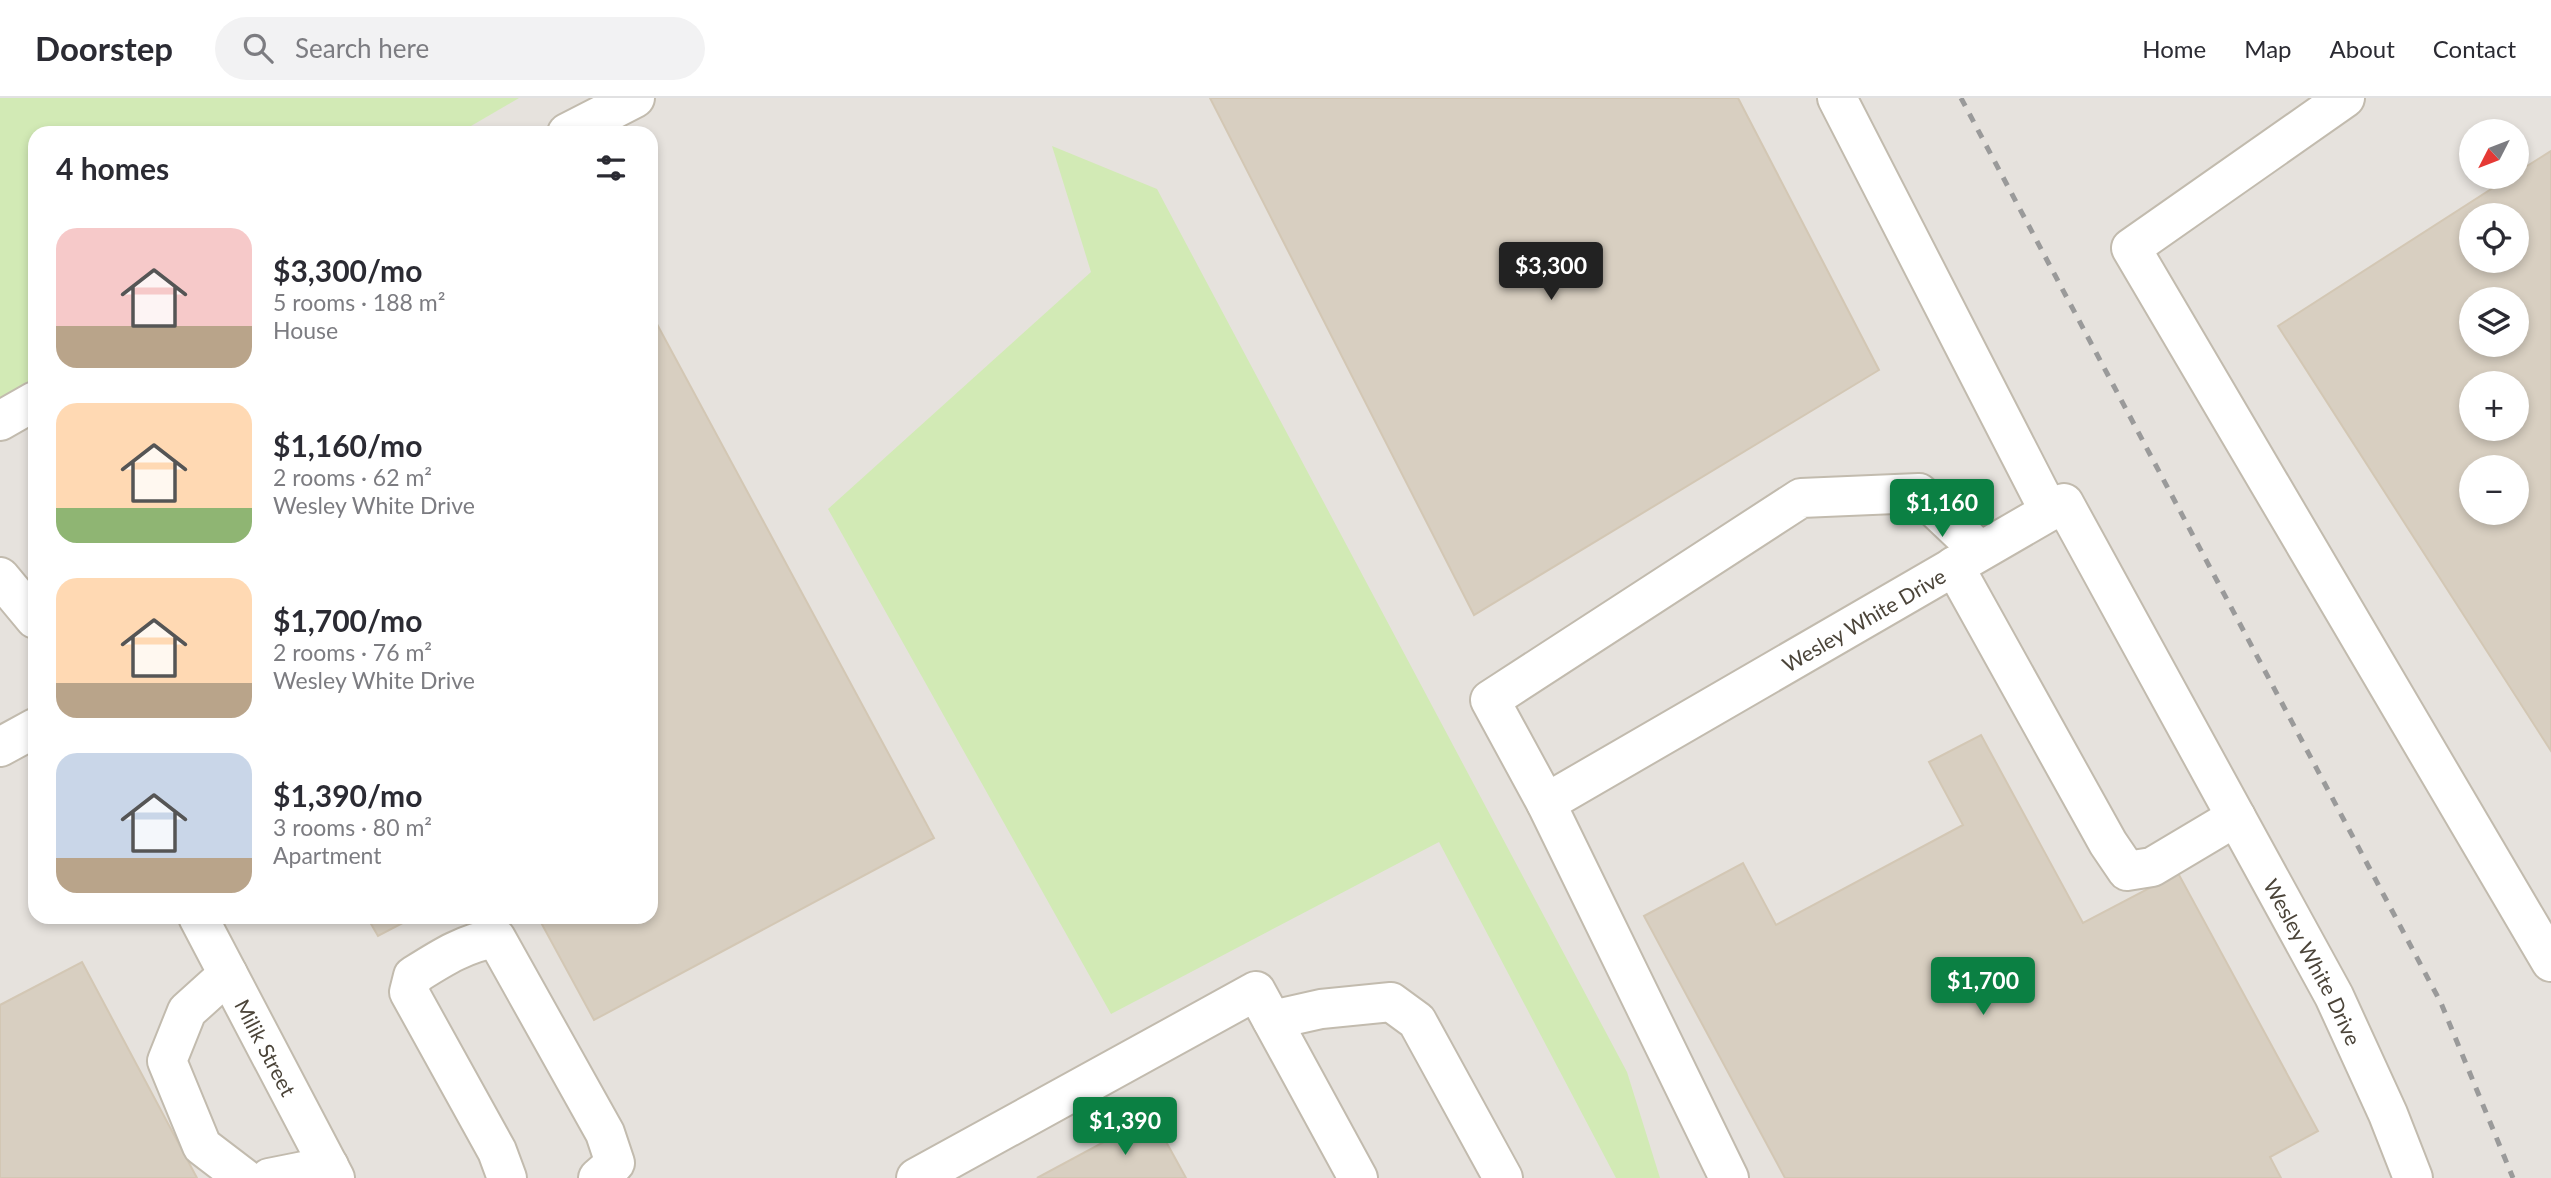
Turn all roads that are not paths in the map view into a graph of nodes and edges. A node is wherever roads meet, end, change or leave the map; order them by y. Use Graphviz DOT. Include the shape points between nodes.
graph roads {
  1 [pos="635,98"];
  2 [pos="1837,98"];
  3 [pos="2345,98"];
  4 [pos="581,126"];
  5 [pos="28,405"];
  6 [pos="0,421"];
  7 [pos="2049,511"];
  8 [pos="1967,559"];
  9 [pos="0,577"];
  10 [pos="28,611"];
  11 [pos="28,732"];
  12 [pos="0,747"];
  13 [pos="1546,803"];
  14 [pos="2236,817"];
  15 [pos="202,924"];
  16 [pos="2551,962"];
  17 [pos="228,974"];
  18 [pos="1272,1020"];
  19 [pos="332,1172"];
  20 [pos="244,1178"];
  21 [pos="269,1178"];
  22 [pos="507,1178"];
  23 [pos="598,1178"];
  24 [pos="916,1178"];
  25 [pos="1357,1178"];
  26 [pos="1503,1178"];
  27 [pos="1729,1178"];
  28 [pos="2413,1178"];
  1 -- 4 [label="street"];
  2 -- 7 [label="street"];
  3 -- 16 [label="street" via="2131,248"];
  5 -- 6 [label="street"];
  7 -- 8 [label="street, Wesley White Drive"];
  7 -- 14 [label="street, Wesley White Drive" via="2064,503"];
  8 -- 13 [label="street, Wesley White Drive"];
  8 -- 13 [label="street" via="1919,493 1801,498 1490,700"];
  8 -- 14 [label="street" via="2108,843 2127,871 2152,867"];
  9 -- 10 [label="street"];
  11 -- 12 [label="street"];
  13 -- 27 [label="street"];
  14 -- 28 [label="street, Wesley White Drive" via="2334,996"];
  15 -- 17 [label="street, Milik Street"];
  17 -- 19 [label="street, Milik Street"];
  17 -- 20 [label="street" via="187,1011 167,1061 202,1146"];
  18 -- 24 [label="street" via="1256,991"];
  18 -- 25 [label="street"];
  18 -- 26 [label="street" via="1321,1009 1391,1002 1417,1021"];
  19 -- 21 [label="street"];
  22 -- 23 [label="street" via="498,1151 409,992 413,976 473,941 496,938 605,1133 615,1163"];
}
